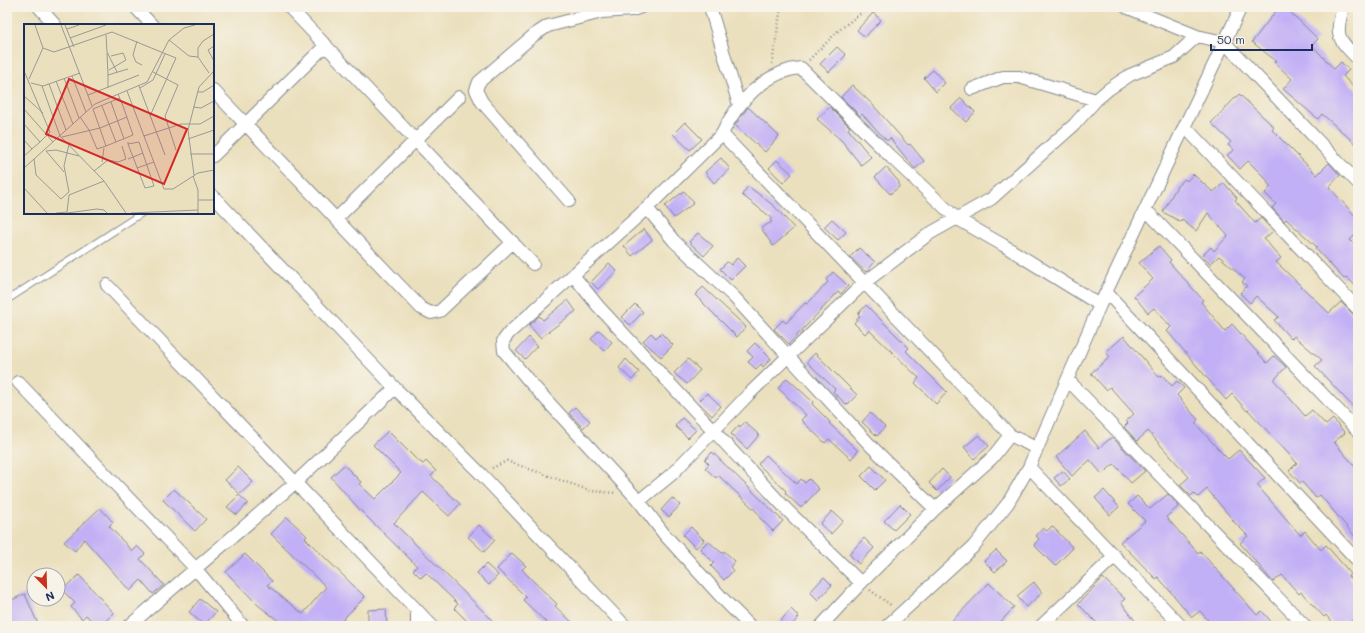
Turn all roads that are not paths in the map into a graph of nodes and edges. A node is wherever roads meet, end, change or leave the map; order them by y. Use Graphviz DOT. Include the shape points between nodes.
graph roads {
  1 [pos="39,7"];
  2 [pos="135,7"];
  3 [pos="289,7"];
  4 [pos="640,7"];
  5 [pos="710,7"];
  6 [pos="1126,7"];
  7 [pos="1241,7"];
  8 [pos="1343,7"];
  9 [pos="54,24"];
  10 [pos="151,24"];
  11 [pos="1197,36"];
  12 [pos="1224,42"];
  13 [pos="326,46"];
  14 [pos="1358,59"];
  15 [pos="972,89"];
  16 [pos="214,91"];
  17 [pos="459,97"];
  18 [pos="1096,100"];
  19 [pos="739,105"];
  20 [pos="246,124"];
  21 [pos="1185,127"];
  22 [pos="722,134"];
  23 [pos="416,140"];
  24 [pos="214,155"];
  25 [pos="1358,183"];
  26 [pos="214,197"];
  27 [pos="569,201"];
  28 [pos="647,208"];
  29 [pos="1146,210"];
  30 [pos="140,214"];
  31 [pos="956,218"];
  32 [pos="336,219"];
  33 [pos="513,242"];
  34 [pos="533,264"];
  35 [pos="573,275"];
  36 [pos="864,283"];
  37 [pos="106,285"];
  38 [pos="1107,293"];
  39 [pos="7,300"];
  40 [pos="1100,305"];
  41 [pos="1358,309"];
  42 [pos="790,357"];
  43 [pos="1068,380"];
  44 [pos="18,382"];
  45 [pos="395,388"];
  46 [pos="715,430"];
  47 [pos="1358,431"];
  48 [pos="1010,435"];
  49 [pos="1036,448"];
  50 [pos="1029,467"];
  51 [pos="296,482"];
  52 [pos="639,501"];
  53 [pos="935,509"];
  54 [pos="1114,556"];
  55 [pos="1358,561"];
  56 [pos="195,568"];
  57 [pos="861,583"];
  58 [pos="418,611"];
  59 [pos="129,626"];
  60 [pos="243,626"];
  61 [pos="417,626"];
  62 [pos="432,626"];
  63 [pos="625,626"];
  64 [pos="750,626"];
  65 [pos="821,626"];
  66 [pos="887,626"];
  67 [pos="1041,626"];
  68 [pos="1181,626"];
  69 [pos="1305,626"];
  1 -- 9 [label="street"];
  2 -- 10 [label="street"];
  3 -- 13 [label="street"];
  4 -- 27 [label="street" via="602,12 548,26 534,35 477,86 476,90 482,102"];
  5 -- 19 [label="street"];
  6 -- 11 [label="street"];
  7 -- 12 [label="street"];
  8 -- 14 [label="street" via="1338,26 1339,36"];
  11 -- 12 [label="street"];
  11 -- 18 [label="street" via="1174,57 1130,76"];
  12 -- 21 [label="street"];
  12 -- 25 [label="street"];
  13 -- 20 [label="street"];
  13 -- 23 [label="street"];
  15 -- 18 [label="street" via="1003,76 1019,77"];
  16 -- 20 [label="street"];
  17 -- 23 [label="street"];
  18 -- 31 [label="street" via="1074,125 991,199"];
  19 -- 22 [label="street"];
  19 -- 31 [label="street" via="769,79 790,69 801,68"];
  20 -- 24 [label="street"];
  20 -- 32 [label="street"];
  21 -- 29 [label="street"];
  21 -- 41 [label="street"];
  22 -- 28 [label="street"];
  22 -- 36 [label="street"];
  23 -- 32 [label="street"];
  23 -- 33 [label="street"];
  26 -- 45 [label="street"];
  28 -- 35 [label="street"];
  28 -- 42 [label="street" via="674,241 734,297"];
  29 -- 38 [label="street"];
  29 -- 47 [label="street"];
  30 -- 39 [label="lane"];
  31 -- 36 [label="street" via="929,234"];
  31 -- 40 [label="street"];
  32 -- 33 [label="street" via="421,308 431,313 440,311 448,305"];
  33 -- 34 [label="street"];
  35 -- 46 [label="street" via="598,306"];
  35 -- 52 [label="street" via="509,333 503,340 504,351"];
  36 -- 42 [label="street"];
  36 -- 48 [label="street"];
  37 -- 51 [label="street"];
  38 -- 40 [label="street"];
  38 -- 55 [label="street"];
  40 -- 43 [label="street"];
  42 -- 46 [label="street" via="748,395"];
  42 -- 53 [label="street" via="870,445"];
  43 -- 49 [label="street"];
  43 -- 69 [label="street"];
  44 -- 56 [label="street"];
  45 -- 51 [label="street"];
  45 -- 63 [label="street" via="482,474"];
  46 -- 52 [label="street" via="672,474"];
  46 -- 57 [label="street" via="787,510"];
  48 -- 49 [label="street"];
  48 -- 53 [label="street" via="992,458"];
  49 -- 50 [label="street"];
  50 -- 54 [label="street"];
  50 -- 66 [label="street" via="1008,503 973,547"];
  51 -- 56 [label="street"];
  51 -- 58 [label="street"];
  52 -- 64 [label="street" via="664,534"];
  53 -- 57 [label="street"];
  54 -- 67 [label="street"];
  54 -- 68 [label="street"];
  56 -- 59 [label="street"];
  56 -- 60 [label="street"];
  57 -- 65 [label="street"];
  58 -- 61 [label="street"];
  58 -- 62 [label="street"];
}
